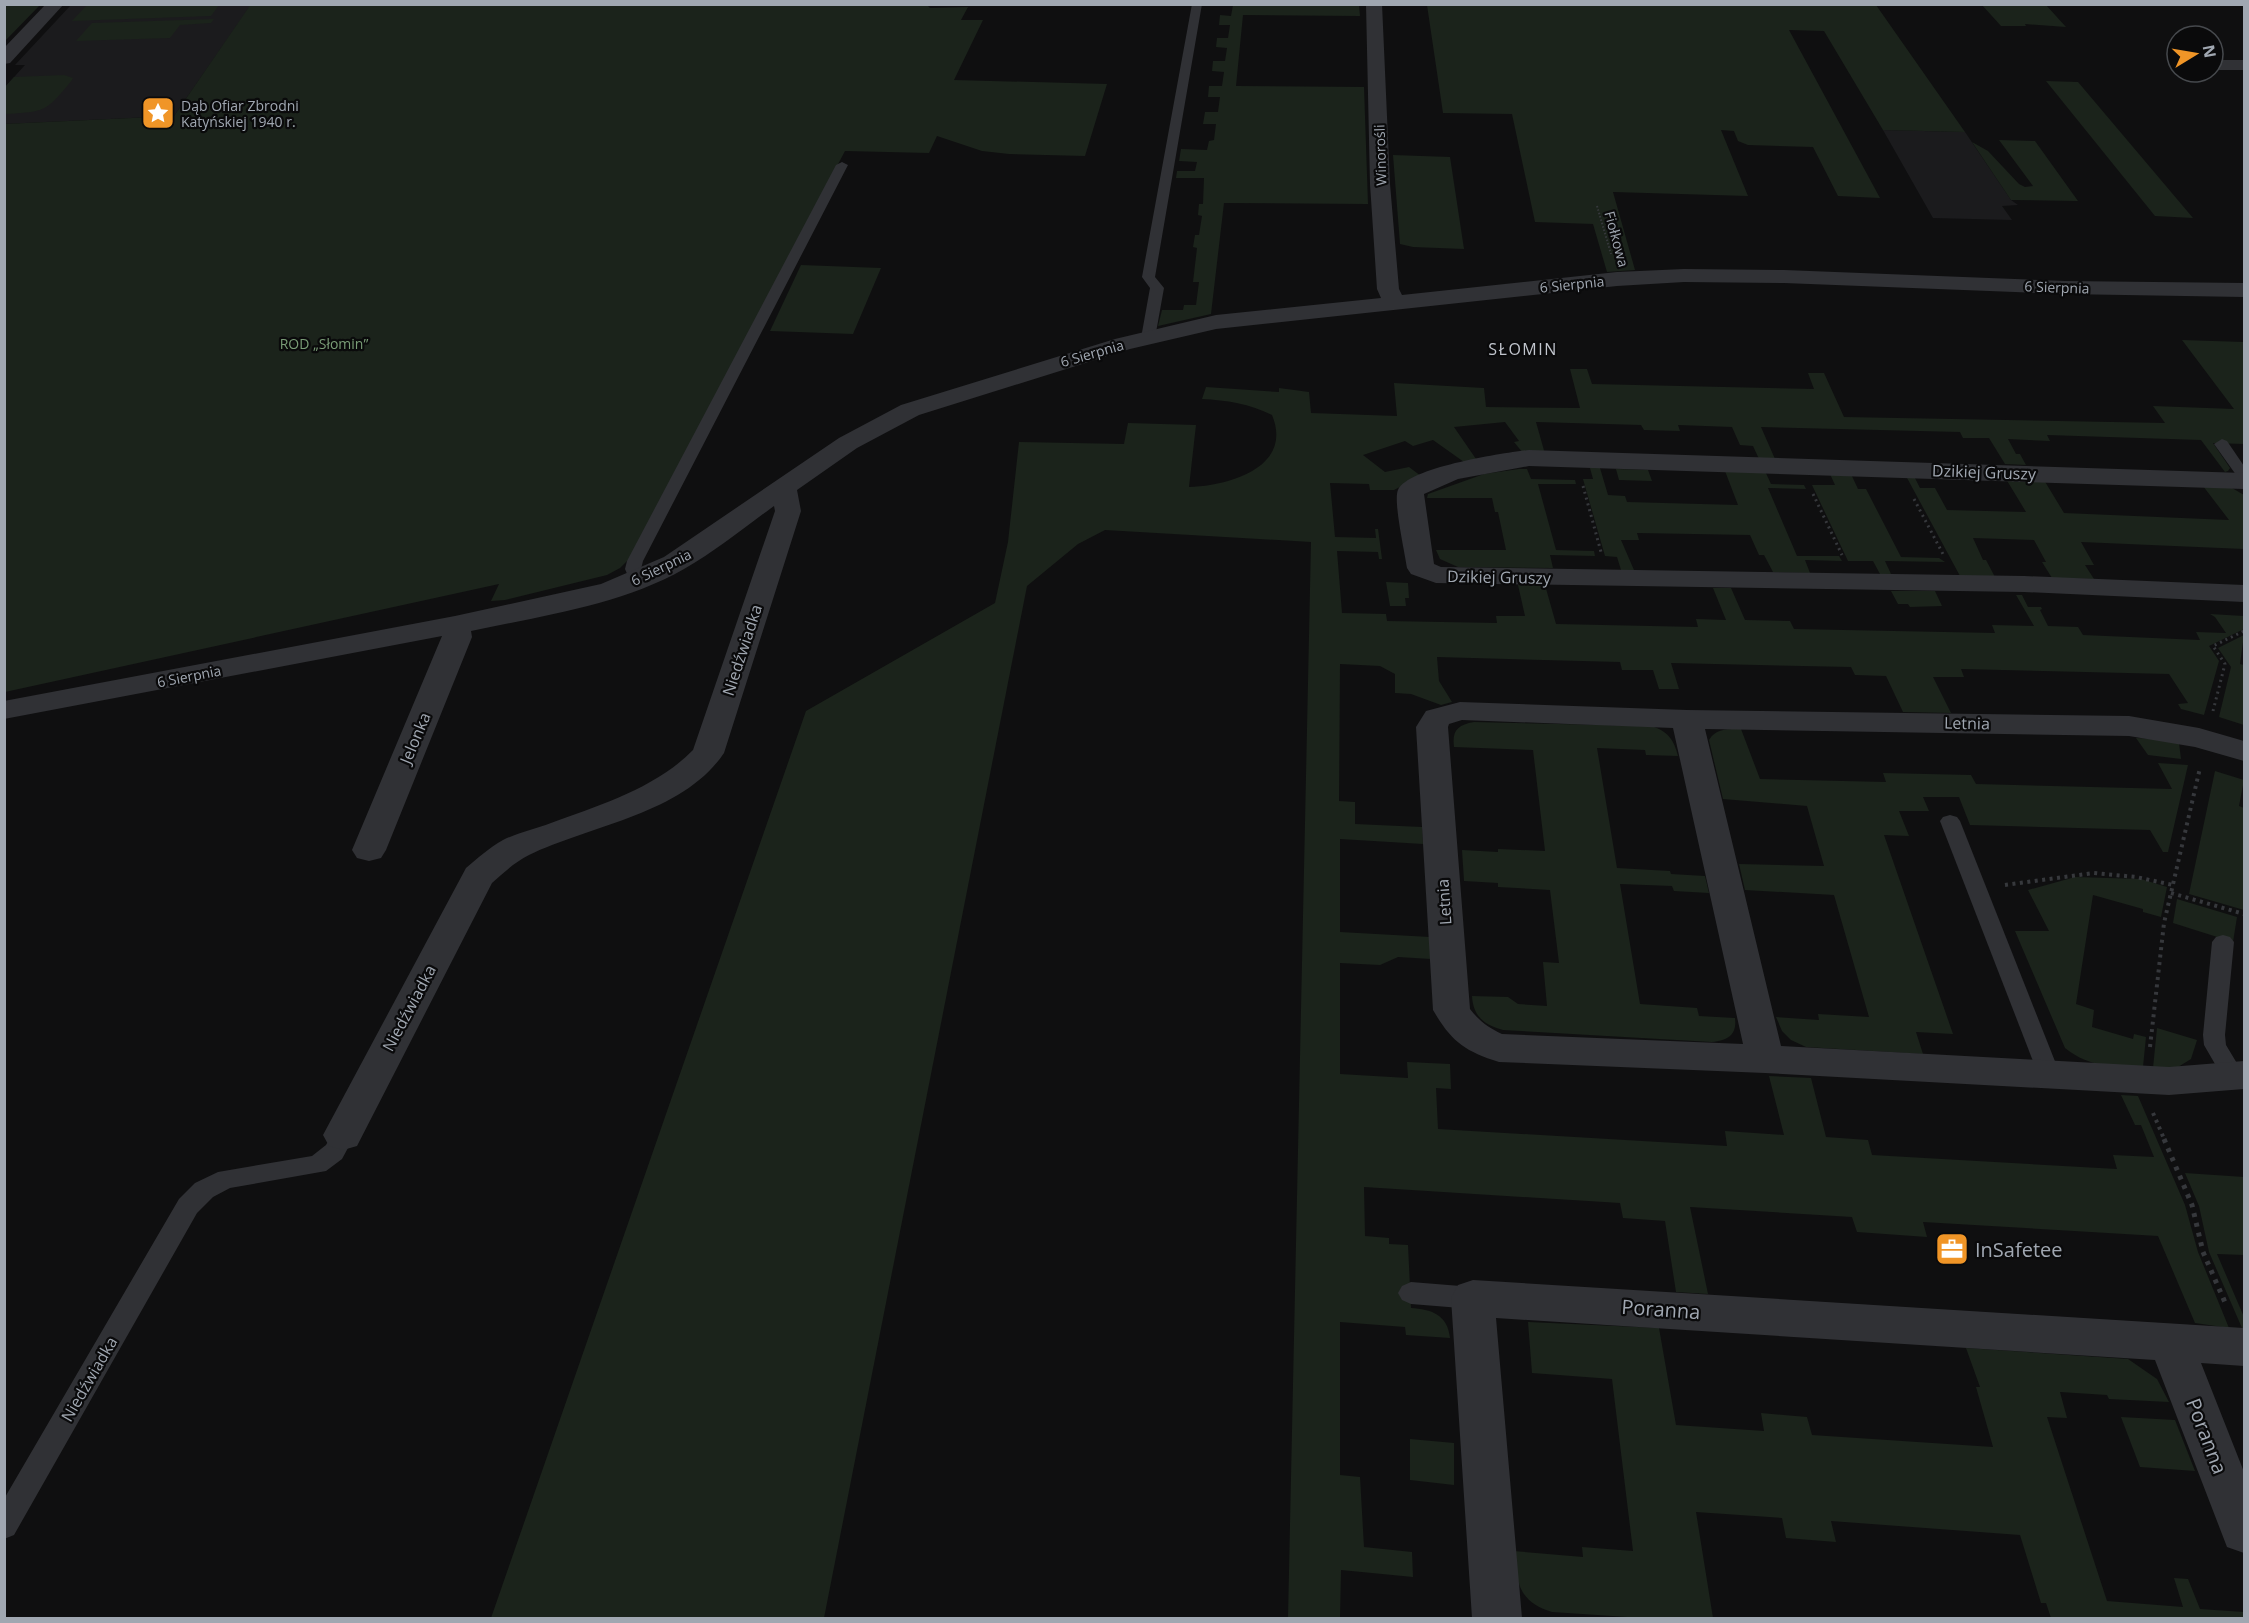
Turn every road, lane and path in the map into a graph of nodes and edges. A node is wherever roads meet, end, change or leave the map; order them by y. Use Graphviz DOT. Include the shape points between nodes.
graph roads {
  1 [pos="56,4"];
  2 [pos="1197,4"];
  3 [pos="1374,4"];
  4 [pos="6,56"];
  5 [pos="2225,65"];
  6 [pos="2244,65"];
  7 [pos="842,165"];
  8 [pos="1597,206"];
  9 [pos="1617,279"];
  10 [pos="2244,290"];
  11 [pos="1395,304"];
  12 [pos="1148,338"];
  13 [pos="2222,444"];
  14 [pos="1575,460"];
  15 [pos="1800,466"];
  16 [pos="1898,469"];
  17 [pos="2244,476"];
  18 [pos="2244,481"];
  19 [pos="783,488"];
  20 [pos="1608,578"];
  21 [pos="637,579"];
  22 [pos="1854,582"];
  23 [pos="1959,583"];
  24 [pos="2244,594"];
  25 [pos="455,625"];
  26 [pos="4,710"];
  27 [pos="1687,719"];
  28 [pos="2244,751"];
  29 [pos="1950,821"];
  30 [pos="369,850"];
  31 [pos="1975,884"];
  32 [pos="2173,885"];
  33 [pos="2171,893"];
  34 [pos="2244,914"];
  35 [pos="2223,942"];
  36 [pos="1765,1059"];
  37 [pos="2049,1074"];
  38 [pos="2239,1076"];
  39 [pos="343,1135"];
  40 [pos="1411,1293"];
  41 [pos="1473,1298"];
  42 [pos="2170,1341"];
  43 [pos="2244,1347"];
  44 [pos="4,1526"];
  45 [pos="2244,1531"];
  46 [pos="1497,1618"];
  1 -- 4 [label="street"];
  2 -- 12 [label="lane" via="1148,277 1157,288"];
  3 -- 11 [label="street, Winorośli" via="1380,184 1388,288"];
  5 -- 6 [label="street"];
  7 -- 21 [label="lane" via="635,561"];
  8 -- 9 [label="path, Fiołkowa"];
  9 -- 10 [label="street, 6 Sierpnia" via="1758,274 2134,290"];
  9 -- 11 [label="street, 6 Sierpnia"];
  11 -- 12 [label="street, 6 Sierpnia" via="1216,322"];
  12 -- 19 [label="street, 6 Sierpnia" via="910,410 848,443"];
  13 -- 17 [label="lane"];
  14 -- 15 [label="street, Dzikiej Gruszy"];
  14 -- 20 [label="path"];
  14 -- 20 [label="street, Dzikiej Gruszy" via="1508,460 1477,466 1413,488 1410,499 1420,568 1448,576"];
  15 -- 16 [label="street, Dzikiej Gruszy"];
  15 -- 22 [label="path"];
  16 -- 18 [label="street, Dzikiej Gruszy"];
  16 -- 23 [label="path"];
  19 -- 21 [label="street, 6 Sierpnia" via="680,560"];
  19 -- 39 [label="street, Niedźwiadka" via="788,511 708,753 699,765 657,792 517,847 478,876"];
  20 -- 22 [label="street, Dzikiej Gruszy"];
  21 -- 25 [label="street, 6 Sierpnia" via="571,601"];
  22 -- 23 [label="street, Dzikiej Gruszy"];
  23 -- 24 [label="street, Dzikiej Gruszy"];
  25 -- 26 [label="street, 6 Sierpnia"];
  25 -- 30 [label="street, Jelonka" via="457,637"];
  27 -- 28 [label="street, Letnia" via="2129,726 2199,738"];
  27 -- 36 [label="street"];
  27 -- 36 [label="street, Letnia" via="1460,711 1437,718 1431,727 1452,1010 1462,1028 1498,1048"];
  29 -- 31 [label="lane"];
  31 -- 32 [label="path" via="2027,886 2072,874 2140,876"];
  31 -- 37 [label="lane"];
  33 -- 34 [label="path"];
  35 -- 38 [label="lane" via="2215,1045"];
  36 -- 37 [label="street, Letnia"];
  37 -- 38 [label="street, Letnia" via="2169,1081"];
  39 -- 44 [label="lane, Niedźwiadka" via="334,1152 318,1164 226,1179 204,1190 188,1206"];
  40 -- 41 [label="lane"];
  41 -- 42 [label="street, Poranna"];
  41 -- 46 [label="street"];
  42 -- 43 [label="street, Poranna"];
  42 -- 45 [label="street, Poranna"];
}
